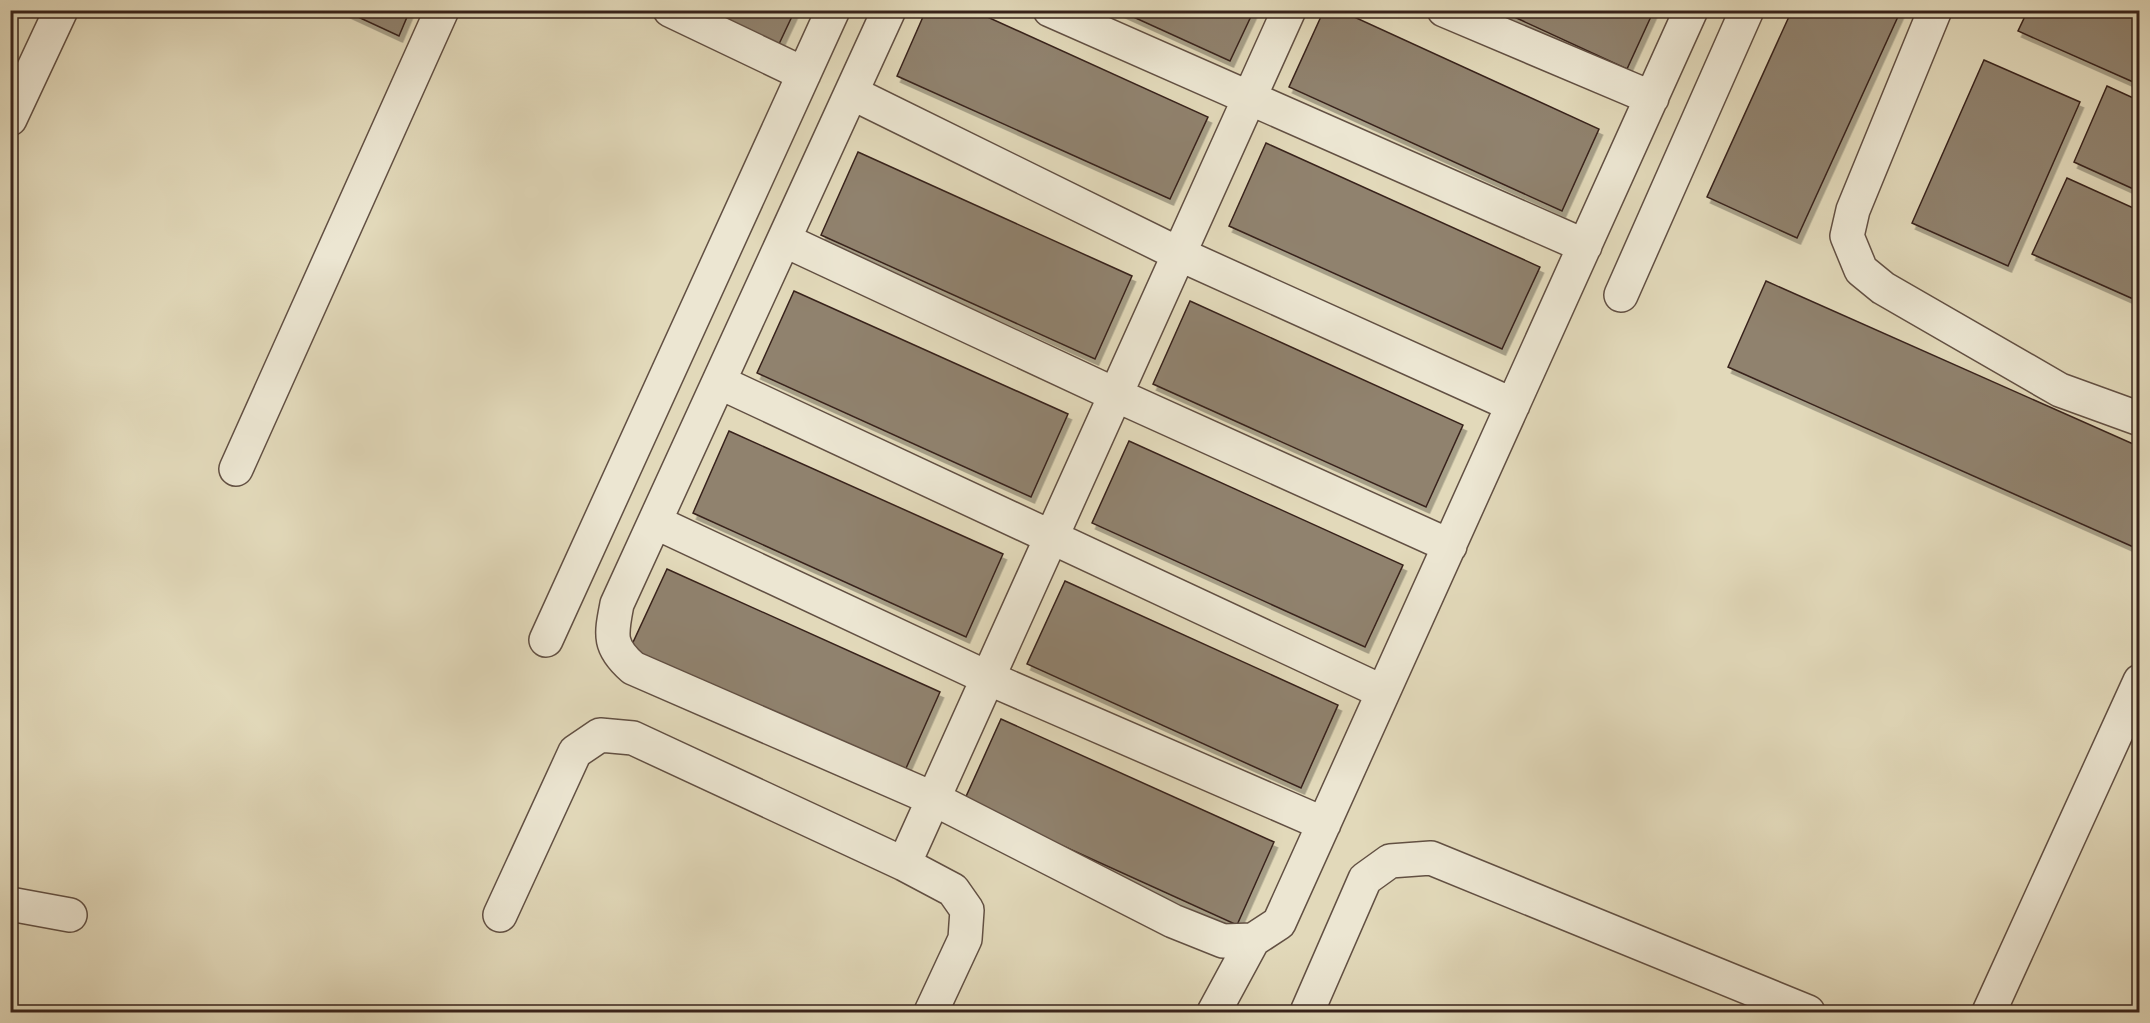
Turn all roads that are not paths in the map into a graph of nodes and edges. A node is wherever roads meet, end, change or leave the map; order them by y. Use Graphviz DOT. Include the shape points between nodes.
graph roads {
  1 [pos="61,10"];
  2 [pos="442,10"];
  3 [pos="670,10"];
  4 [pos="833,10"];
  5 [pos="890,10"];
  6 [pos="1050,10"];
  7 [pos="1289,10"];
  8 [pos="1444,10"];
  9 [pos="1691,10"];
  10 [pos="1748,10"];
  11 [pos="1935,10"];
  12 [pos="804,74"];
  13 [pos="852,93"];
  14 [pos="1652,98"];
  15 [pos="1250,99"];
  16 [pos="10,119"];
  17 [pos="784,240"];
  18 [pos="1585,246"];
  19 [pos="1179,254"];
  20 [pos="1621,294"];
  21 [pos="719,382"];
  22 [pos="1116,395"];
  23 [pos="1513,405"];
  24 [pos="2139,419"];
  25 [pos="236,469"];
  26 [pos="655,522"];
  27 [pos="1052,538"];
  28 [pos="1450,546"];
  29 [pos="546,640"];
  30 [pos="988,678"];
  31 [pos="2139,681"];
  32 [pos="1383,692"];
  33 [pos="934,799"];
  34 [pos="1324,824"];
  35 [pos="904,864"];
  36 [pos="10,904"];
  37 [pos="70,915"];
  38 [pos="500,915"];
  39 [pos="1253,940"];
  40 [pos="931,1012"];
  41 [pos="1214,1012"];
  42 [pos="1307,1012"];
  43 [pos="1808,1012"];
  44 [pos="1989,1012"];
  1 -- 16 [label="lane"];
  2 -- 25 [label="lane"];
  3 -- 12 [label="lane"];
  4 -- 12 [label="lane"];
  5 -- 13 [label="lane"];
  6 -- 15 [label="lane"];
  7 -- 15 [label="lane"];
  8 -- 14 [label="lane"];
  9 -- 14 [label="lane"];
  10 -- 20 [label="lane"];
  11 -- 24 [label="lane" via="1853,210 1847,236 1861,270 1883,288 2060,390"];
  12 -- 29 [label="lane"];
  13 -- 17 [label="lane"];
  13 -- 19 [label="lane"];
  14 -- 18 [label="lane"];
  15 -- 18 [label="lane"];
  15 -- 19 [label="lane"];
  17 -- 21 [label="lane"];
  17 -- 22 [label="lane"];
  18 -- 23 [label="lane"];
  19 -- 22 [label="lane"];
  19 -- 23 [label="lane"];
  21 -- 26 [label="lane"];
  21 -- 27 [label="lane"];
  22 -- 27 [label="lane"];
  22 -- 28 [label="lane"];
  23 -- 28 [label="lane"];
  26 -- 30 [label="lane"];
  26 -- 33 [label="lane" via="617,604 611,634 618,655 633,668"];
  27 -- 30 [label="lane"];
  27 -- 32 [label="lane"];
  28 -- 32 [label="lane"];
  30 -- 33 [label="lane"];
  30 -- 34 [label="lane"];
  31 -- 44 [label="lane"];
  32 -- 34 [label="lane"];
  33 -- 35 [label="lane"];
  33 -- 39 [label="lane" via="1173,921 1223,941"];
  34 -- 39 [label="lane" via="1279,923"];
  35 -- 38 [label="lane" via="633,738 600,735 575,752"];
  35 -- 40 [label="lane" via="953,890 967,910 965,939"];
  36 -- 37 [label="lane"];
  39 -- 41 [label="lane"];
  42 -- 43 [label="lane" via="1365,879 1390,861 1431,858"];
}
